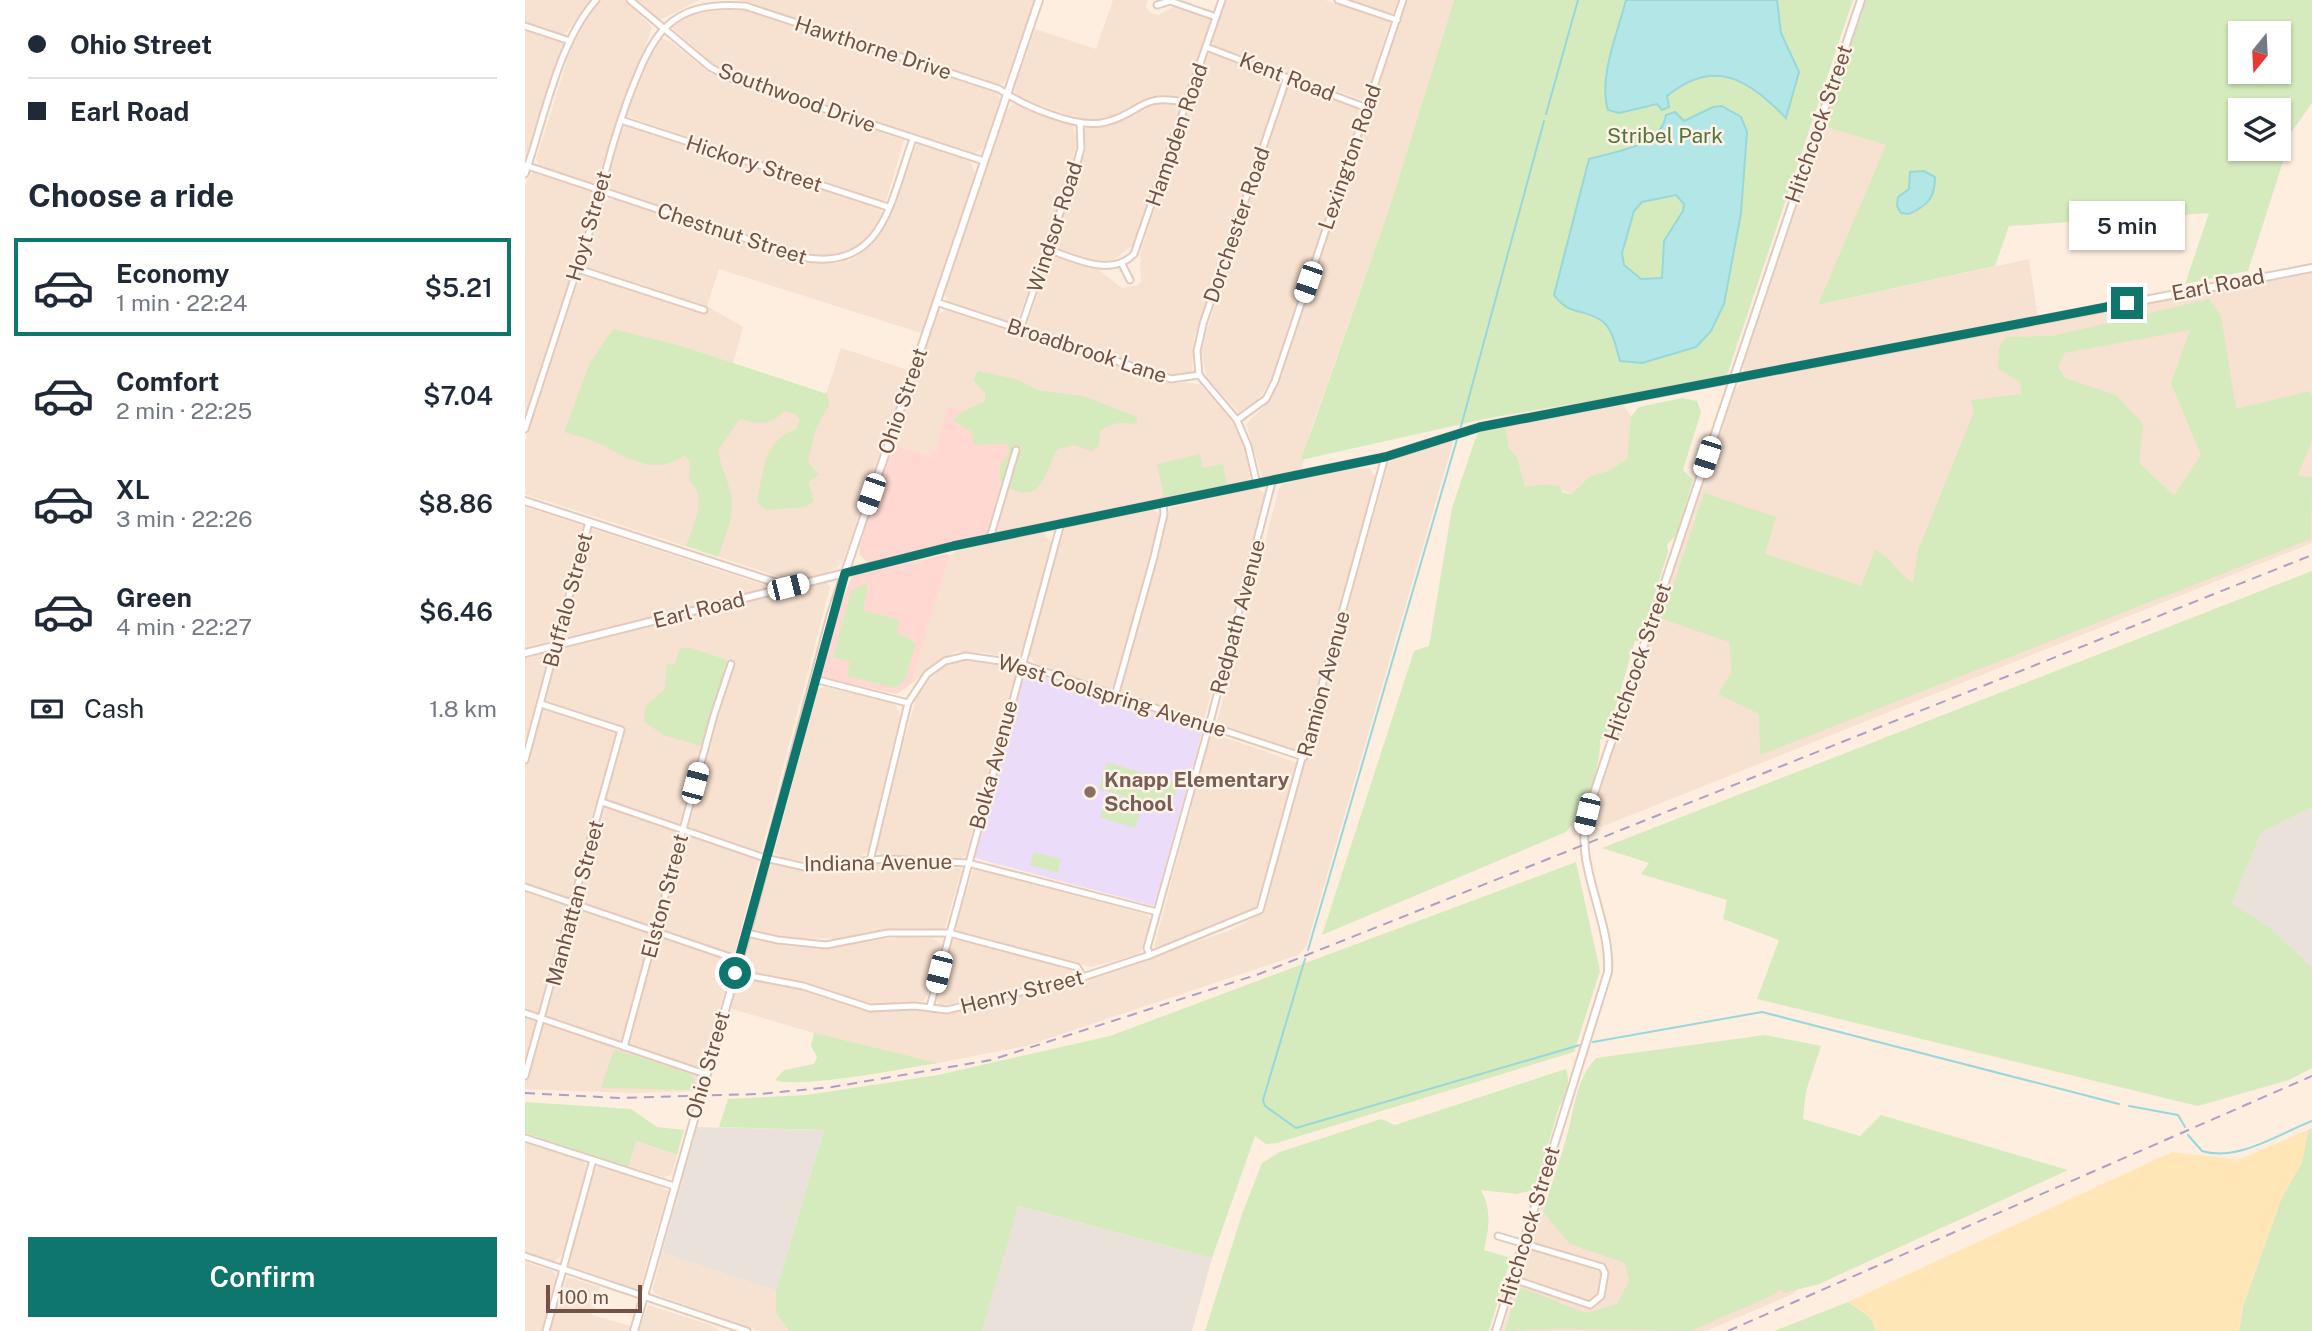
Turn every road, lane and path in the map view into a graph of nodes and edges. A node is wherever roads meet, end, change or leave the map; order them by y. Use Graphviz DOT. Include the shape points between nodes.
graph roads {
  1 [pos="596,0"];
  2 [pos="630,0"];
  3 [pos="1039,0"];
  4 [pos="1222,0"];
  5 [pos="1338,0"];
  6 [pos="1403,0"];
  7 [pos="1861,0"];
  8 [pos="1157,5"];
  9 [pos="1216,17"];
  10 [pos="1397,20"];
  11 [pos="525,26"];
  12 [pos="661,26"];
  13 [pos="570,41"];
  14 [pos="1206,47"];
  15 [pos="1287,77"];
  16 [pos="1006,94"];
  17 [pos="1187,103"];
  18 [pos="1367,108"];
  19 [pos="621,120"];
  20 [pos="1080,123"];
  21 [pos="913,139"];
  22 [pos="984,162"];
  23 [pos="526,165"];
  24 [pos="525,174"];
  25 [pos="601,192"];
  26 [pos="888,207"];
  27 [pos="1047,249"];
  28 [pos="1122,264"];
  29 [pos="2312,268"];
  30 [pos="578,269"];
  31 [pos="1130,280"];
  32 [pos="936,302"];
  33 [pos="704,310"];
  34 [pos="1020,330"];
  35 [pos="1199,375"];
  36 [pos="1733,380"];
  37 [pos="1237,420"];
  38 [pos="525,429"];
  39 [pos="1016,450"];
  40 [pos="1385,457"];
  41 [pos="1272,482"];
  42 [pos="1257,484"];
  43 [pos="525,501"];
  44 [pos="1163,502"];
  45 [pos="589,522"];
  46 [pos="1061,523"];
  47 [pos="990,538"];
  48 [pos="845,573"];
  49 [pos="788,587"];
  50 [pos="557,645"];
  51 [pos="525,653"];
  52 [pos="731,664"];
  53 [pos="1021,664"];
  54 [pos="814,680"];
  55 [pos="1115,696"];
  56 [pos="908,703"];
  57 [pos="541,704"];
  58 [pos="1209,726"];
  59 [pos="1304,757"];
  60 [pos="525,760"];
  61 [pos="602,802"];
  62 [pos="683,829"];
  63 [pos="765,858"];
  64 [pos="870,861"];
  65 [pos="968,863"];
  66 [pos="525,887"];
  67 [pos="575,905"];
  68 [pos="1260,910"];
  69 [pos="1157,912"];
  70 [pos="655,932"];
  71 [pos="747,933"];
  72 [pos="949,933"];
  73 [pos="1150,955"];
  74 [pos="739,960"];
  75 [pos="735,973"];
  76 [pos="1083,977"];
  77 [pos="930,1007"];
  78 [pos="525,1013"];
  79 [pos="543,1020"];
  80 [pos="624,1047"];
  81 [pos="705,1074"];
  82 [pos="525,1076"];
  83 [pos="525,1138"];
  84 [pos="593,1160"];
  85 [pos="674,1186"];
  86 [pos="1498,1236"];
  87 [pos="1525,1242"];
  88 [pos="525,1256"];
  89 [pos="564,1270"];
  90 [pos="1513,1279"];
  91 [pos="643,1296"];
  92 [pos="725,1328"];
  93 [pos="546,1331"];
  94 [pos="634,1331"];
  95 [pos="747,1331"];
  96 [pos="1496,1331"];
  1 -- 13 [label="street" via="581,17"];
  2 -- 12 [label="street, Southwood Drive"];
  3 -- 16 [label="street, Ohio Street"];
  4 -- 9 [label="street, Hampden Road"];
  5 -- 10 [label="street"];
  6 -- 10 [label="street, Lexington Road"];
  7 -- 36 [label="street, Hitchcock Street"];
  8 -- 9 [label="street" via="1170,1"];
  9 -- 14 [label="street, Hampden Road"];
  10 -- 18 [label="street, Lexington Road"];
  11 -- 13 [label="street"];
  12 -- 16 [label="street, Hawthorne Drive" via="685,9 709,1 728,2"];
  12 -- 19 [label="street, Hoyt Street" via="650,40"];
  12 -- 21 [label="street, Southwood Drive" via="730,78"];
  13 -- 23 [label="street"];
  14 -- 15 [label="street, Kent Road"];
  14 -- 17 [label="street, Hampden Road"];
  15 -- 18 [label="street, Kent Road"];
  15 -- 35 [label="street, Dorchester Road" via="1203,324 1197,351"];
  16 -- 20 [label="street, Hawthorne Drive"];
  16 -- 22 [label="street, Ohio Street"];
  17 -- 20 [label="street" via="1163,97 1106,122"];
  17 -- 28 [label="street, Hampden Road" via="1138,247"];
  18 -- 37 [label="street, Lexington Road" via="1275,381 1266,399"];
  19 -- 25 [label="street, Hoyt Street"];
  19 -- 26 [label="street, Hickory Street"];
  20 -- 27 [label="street, Windsor Road" via="1081,148"];
  21 -- 22 [label="street, Southwood Drive"];
  21 -- 26 [label="street, Chestnut Street"];
  22 -- 32 [label="street, Ohio Street"];
  23 -- 24 [label="street"];
  23 -- 25 [label="street, Chestnut Street"];
  25 -- 26 [label="street, Chestnut Street" via="817,261 839,260 860,251 877,233"];
  25 -- 30 [label="street, Hoyt Street"];
  27 -- 28 [label="street" via="1095,264"];
  27 -- 34 [label="street, Windsor Road"];
  28 -- 31 [label="street"];
  29 -- 36 [label="street, Earl Road"];
  30 -- 33 [label="street"];
  30 -- 38 [label="street, Hoyt Street"];
  32 -- 34 [label="street, Broadbrook Lane"];
  32 -- 48 [label="street, Ohio Street"];
  34 -- 35 [label="street, Broadbrook Lane" via="1171,380"];
  35 -- 37 [label="street, Broadbrook Lane"];
  36 -- 40 [label="street, Earl Road" via="1480,427"];
  36 -- 87 [label="street, Hitchcock Street" via="1587,814 1583,841 1605,928 1608,972"];
  37 -- 42 [label="street, Broadbrook Lane"];
  39 -- 47 [label="street"];
  40 -- 41 [label="street, Earl Road"];
  40 -- 59 [label="street, Ramion Avenue"];
  41 -- 42 [label="street, Earl Road"];
  41 -- 58 [label="street, Redpath Avenue"];
  42 -- 44 [label="street, Earl Road"];
  43 -- 45 [label="street"];
  44 -- 46 [label="street, Earl Road"];
  44 -- 55 [label="street" via="1154,557"];
  45 -- 49 [label="street"];
  45 -- 50 [label="street, Buffalo Street"];
  46 -- 47 [label="street, Earl Road"];
  46 -- 53 [label="street, Bolka Avenue"];
  47 -- 48 [label="street, Earl Road"];
  48 -- 49 [label="street, Earl Road"];
  48 -- 54 [label="street, Ohio Street"];
  49 -- 50 [label="street, Earl Road"];
  50 -- 51 [label="street, Earl Road"];
  50 -- 57 [label="street, Buffalo Street"];
  52 -- 62 [label="street, Elston Street"];
  53 -- 55 [label="street, West Coolspring Avenue"];
  53 -- 56 [label="street, West Coolspring Avenue" via="966,656 945,661 927,674"];
  53 -- 65 [label="street, Bolka Avenue"];
  54 -- 56 [label="street"];
  54 -- 63 [label="street, Ohio Street"];
  55 -- 58 [label="street, West Coolspring Avenue"];
  56 -- 64 [label="street, West Coolspring Avenue"];
  57 -- 60 [label="street, Buffalo Street"];
  57 -- 61 [label="street, Manhattan Street" via="621,730"];
  58 -- 59 [label="street, West Coolspring Avenue"];
  58 -- 69 [label="street, Redpath Avenue"];
  59 -- 68 [label="street, Ramion Avenue"];
  61 -- 62 [label="street, Indiana Avenue"];
  61 -- 67 [label="street, Manhattan Street"];
  62 -- 63 [label="street, Indiana Avenue"];
  62 -- 70 [label="street, Elston Street"];
  63 -- 64 [label="street, Indiana Avenue" via="816,867"];
  63 -- 71 [label="street, Ohio Street"];
  64 -- 65 [label="street, Indiana Avenue"];
  65 -- 69 [label="street, Indiana Avenue"];
  65 -- 72 [label="street, Bolka Avenue"];
  66 -- 67 [label="street"];
  67 -- 70 [label="street"];
  67 -- 79 [label="street, Manhattan Street"];
  68 -- 73 [label="street, Henry Street"];
  69 -- 73 [label="street, Redpath Avenue" via="1147,948"];
  70 -- 74 [label="street"];
  70 -- 80 [label="street, Elston Street"];
  71 -- 72 [label="street" via="826,944 888,933"];
  71 -- 74 [label="street, Ohio Street"];
  72 -- 76 [label="street" via="1077,967"];
  72 -- 77 [label="street, Bolka Avenue"];
  73 -- 76 [label="street, Henry Street"];
  74 -- 75 [label="street, Ohio Street"];
  75 -- 77 [label="street, Henry Street" via="803,986 870,1008"];
  75 -- 81 [label="street, Ohio Street"];
  76 -- 77 [label="street, Henry Street" via="965,1008"];
  78 -- 79 [label="street"];
  79 -- 80 [label="street"];
  79 -- 82 [label="street, Manhattan Street"];
  80 -- 81 [label="street"];
  81 -- 85 [label="street, Ohio Street"];
  83 -- 84 [label="street"];
  84 -- 85 [label="street"];
  84 -- 89 [label="street"];
  85 -- 91 [label="street, Ohio Street"];
  86 -- 87 [label="street"];
  87 -- 90 [label="street, Hitchcock Street"];
  87 -- 90 [label="street" via="1602,1267 1601,1296 1586,1304"];
  88 -- 89 [label="street"];
  89 -- 91 [label="street"];
  89 -- 93 [label="street"];
  90 -- 96 [label="street, Hitchcock Street"];
  91 -- 92 [label="street"];
  91 -- 94 [label="street, Ohio Street"];
  92 -- 95 [label="street"];
}
